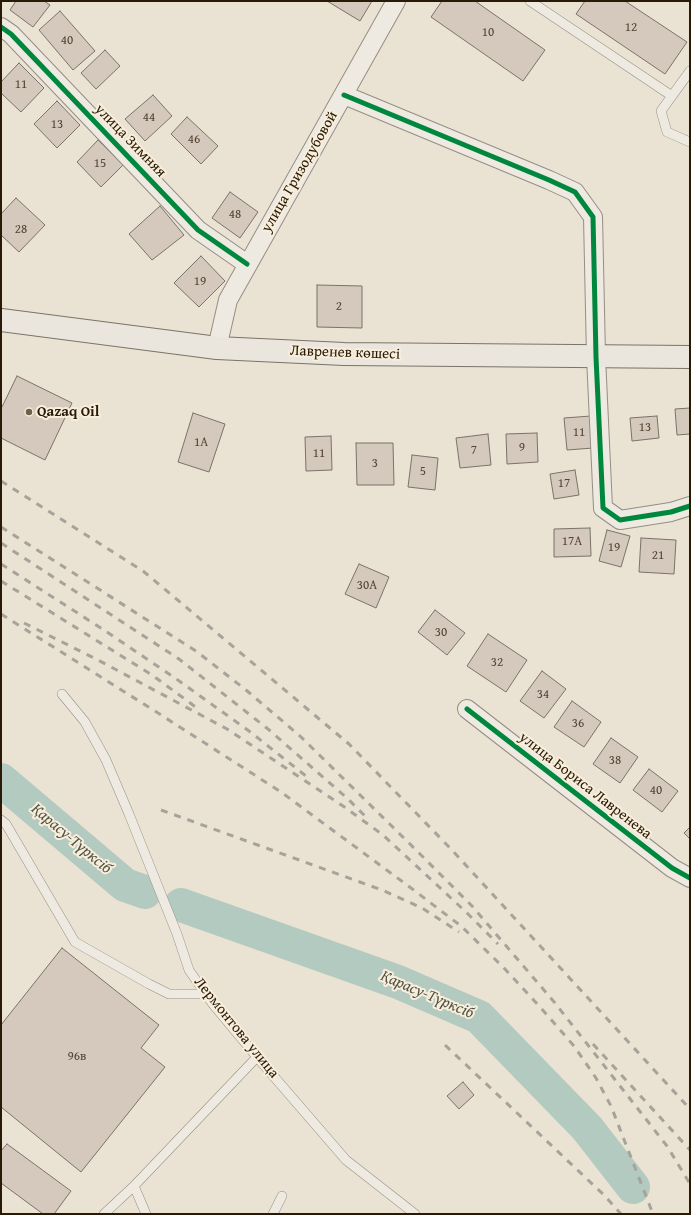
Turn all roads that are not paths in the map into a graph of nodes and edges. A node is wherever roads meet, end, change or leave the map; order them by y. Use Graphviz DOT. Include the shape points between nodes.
graph roads {
  1 [pos="396,1"];
  2 [pos="530,1"];
  3 [pos="1,27"];
  4 [pos="690,70"];
  5 [pos="344,95"];
  6 [pos="672,96"];
  7 [pos="690,142"];
  8 [pos="247,264"];
  9 [pos="1,320"];
  10 [pos="217,348"];
  11 [pos="596,356"];
  12 [pos="690,357"];
  13 [pos="690,506"];
  14 [pos="62,694"];
  15 [pos="467,709"];
  16 [pos="1,820"];
  17 [pos="690,878"];
  18 [pos="206,994"];
  19 [pos="257,1057"];
  20 [pos="134,1186"];
  21 [pos="282,1196"];
  22 [pos="104,1214"];
  23 [pos="146,1214"];
  24 [pos="273,1214"];
  25 [pos="415,1214"];
  1 -- 5 [label="street, улица Гризодубовой"];
  2 -- 6 [label="lane"];
  3 -- 8 [label="street, улица Зимняя" via="11,34 198,230"];
  4 -- 6 [label="lane"];
  5 -- 8 [label="street, улица Гризодубовой"];
  5 -- 11 [label="street" via="575,192 593,217"];
  6 -- 7 [label="lane" via="662,111 667,132"];
  8 -- 10 [label="street, улица Гризодубовой" via="228,300"];
  9 -- 10 [label="main road, Лавренев көшесі"];
  10 -- 11 [label="main road, Лавренев көшесі" via="344,354"];
  11 -- 12 [label="main road, Лавренев көшесі"];
  11 -- 13 [label="street" via="603,508 620,520 671,512"];
  14 -- 18 [label="lane, Лермонтова улица" via="85,722 106,760 172,920 189,970"];
  15 -- 17 [label="street, улица Бориса Лавренева" via="672,868"];
  16 -- 18 [label="lane" via="6,824 75,942 169,994"];
  18 -- 19 [label="lane, Лермонтова улица"];
  19 -- 20 [label="lane"];
  19 -- 25 [label="lane, Лермонтова улица" via="346,1160"];
  20 -- 22 [label="lane"];
  20 -- 23 [label="lane"];
  21 -- 24 [label="lane"];
}
